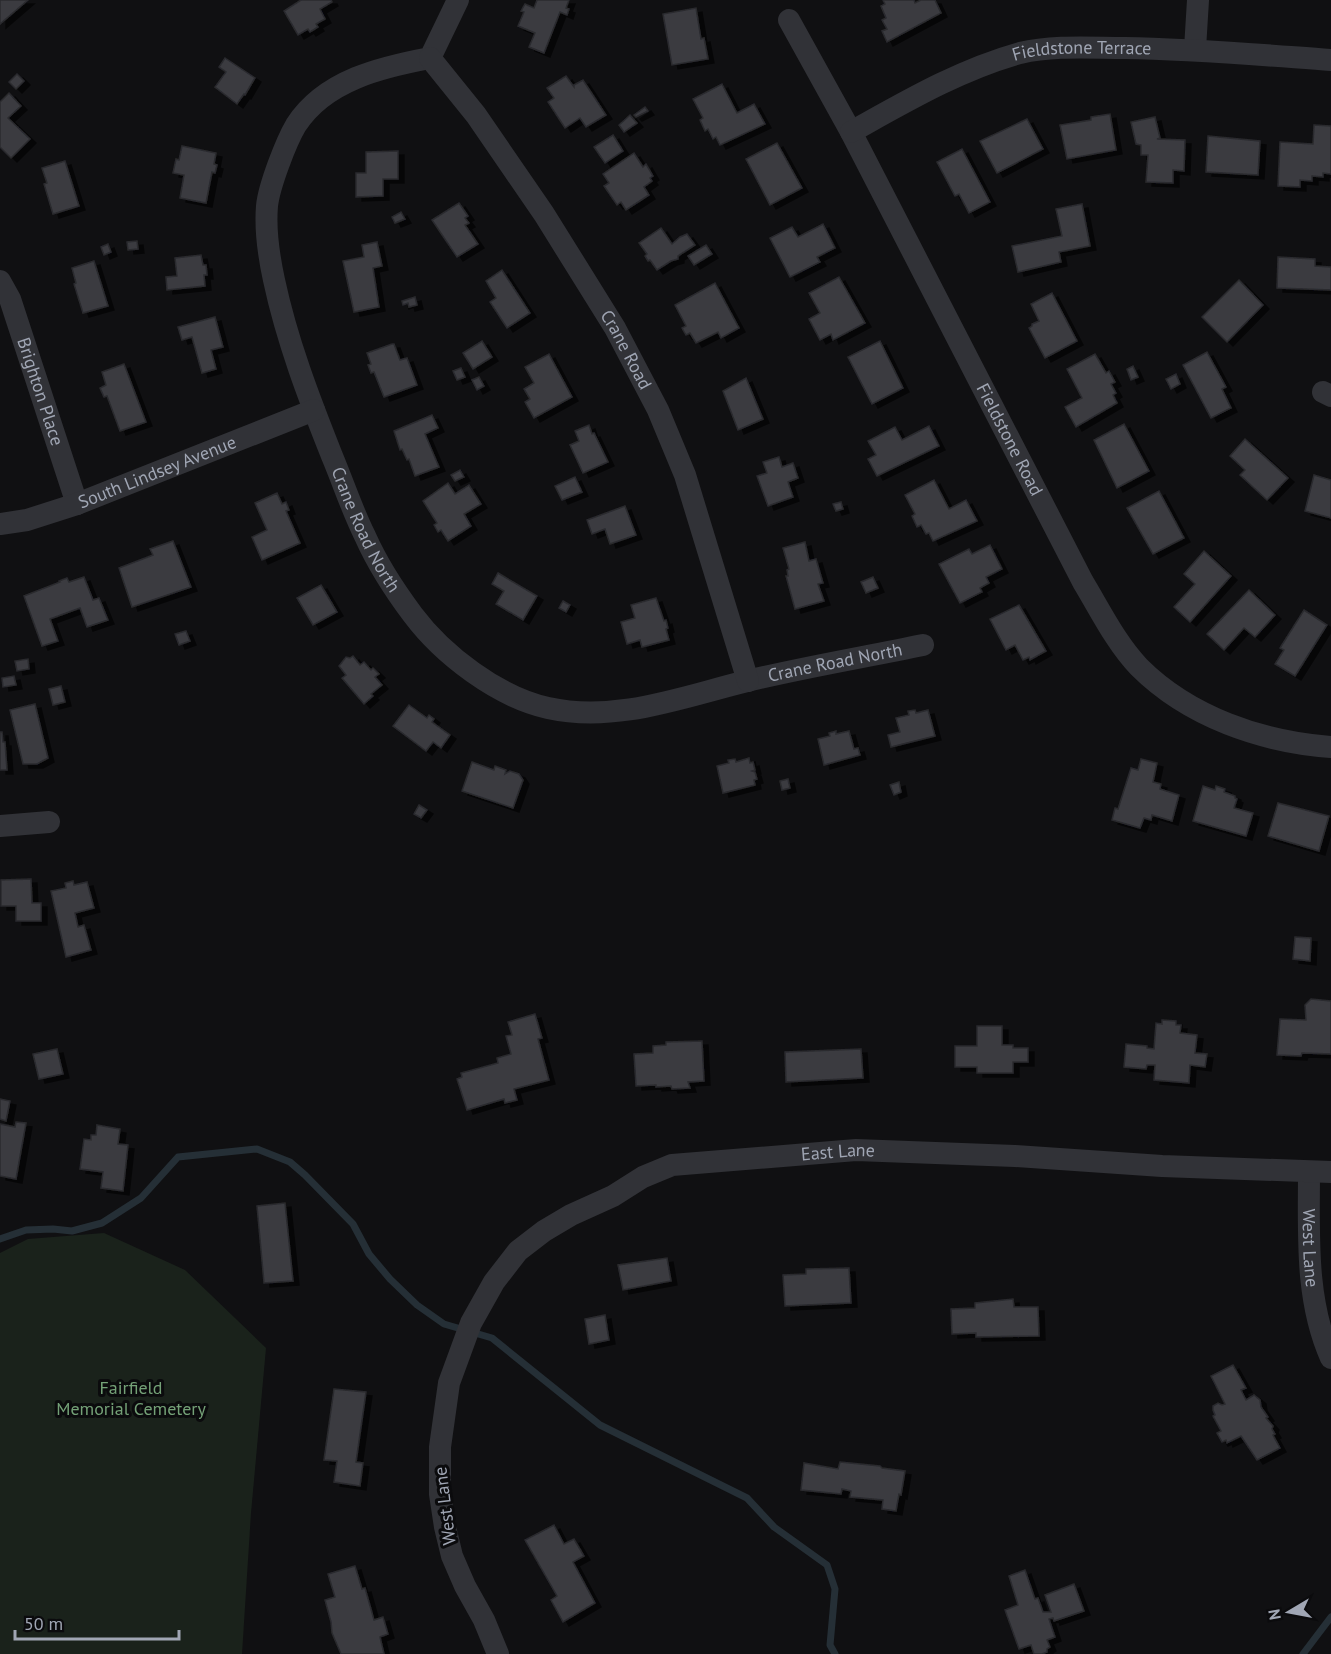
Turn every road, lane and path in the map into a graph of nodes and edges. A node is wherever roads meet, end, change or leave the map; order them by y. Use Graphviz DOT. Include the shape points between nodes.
graph roads {
  1 [pos="458,0"];
  2 [pos="1198,0"];
  3 [pos="789,20"];
  4 [pos="1195,50"];
  5 [pos="430,58"];
  6 [pos="1331,60"];
  7 [pos="851,132"];
  8 [pos="0,281"];
  9 [pos="314,410"];
  10 [pos="76,504"];
  11 [pos="0,524"];
  12 [pos="923,645"];
  13 [pos="748,681"];
  14 [pos="1331,747"];
  15 [pos="49,822"];
  16 [pos="0,826"];
  17 [pos="1320,1172"];
  18 [pos="1331,1358"];
  19 [pos="449,1383"];
  20 [pos="498,1654"];
  1 -- 5 [label="street"];
  2 -- 4 [label="street"];
  3 -- 7 [label="street, Fieldstone Road"];
  4 -- 6 [label="street, Fieldstone Terrace"];
  4 -- 7 [label="street, Fieldstone Terrace" via="1088,48 1023,53 934,86"];
  5 -- 9 [label="street, Crane Road North" via="370,72 330,92 296,126 273,181 267,207 272,269 288,336"];
  5 -- 13 [label="street, Crane Road" via="476,115 544,214 615,328 658,410 685,475"];
  7 -- 14 [label="street, Fieldstone Road" via="1083,582 1138,666 1177,699 1227,725 1301,745"];
  8 -- 10 [label="street, Brighton Place" via="10,299"];
  9 -- 10 [label="street, South Lindsey Avenue"];
  9 -- 13 [label="street, Crane Road North" via="365,538 414,617 443,647 496,688 549,709 583,712 618,711 683,700"];
  10 -- 11 [label="street, South Lindsey Avenue" via="27,520"];
  12 -- 13 [label="street, Crane Road North"];
  15 -- 16 [label="street"];
  17 -- 18 [label="street, West Lane" via="1309,1259 1316,1311"];
  17 -- 19 [label="street, East Lane" via="856,1150 672,1165 571,1215 518,1251 494,1282 469,1329"];
  19 -- 20 [label="street, West Lane" via="440,1446 445,1527 452,1556"];
}
